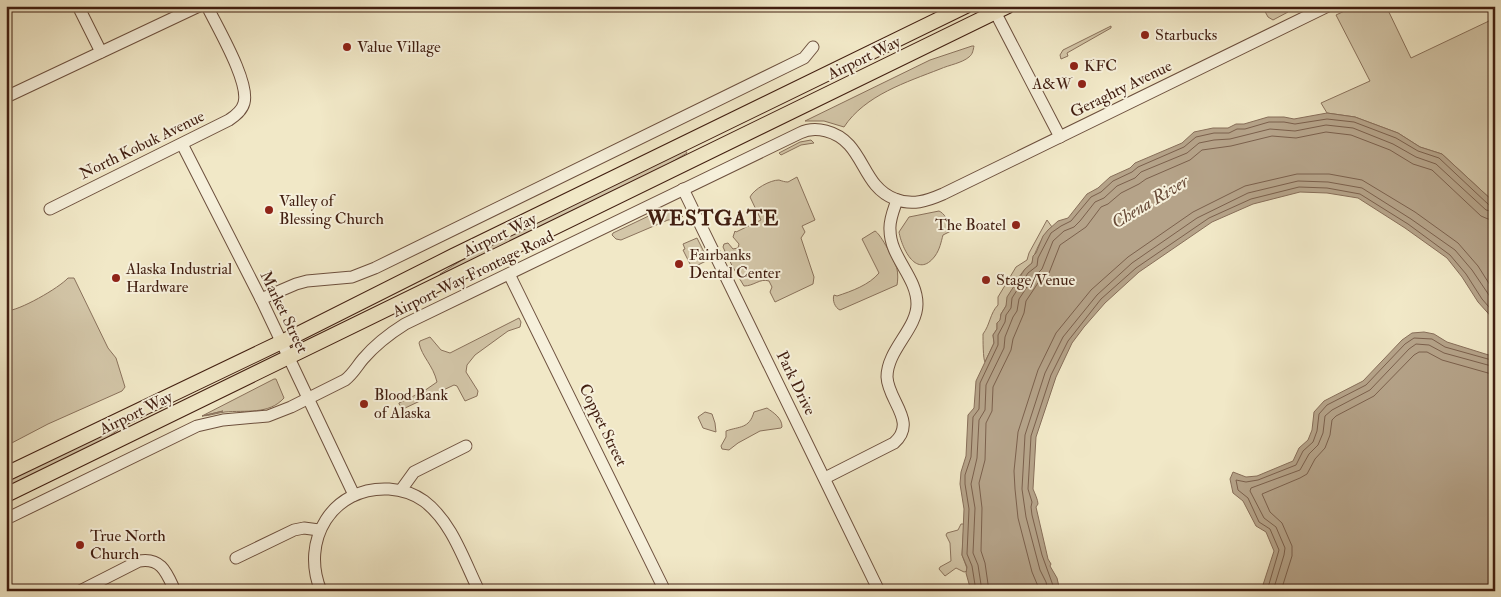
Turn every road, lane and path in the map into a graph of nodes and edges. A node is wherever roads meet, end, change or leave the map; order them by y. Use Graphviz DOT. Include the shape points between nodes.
graph roads {
  1 [pos="78,6"];
  2 [pos="199,6"];
  3 [pos="207,6"];
  4 [pos="966,6"];
  5 [pos="1008,6"];
  6 [pos="1328,6"];
  7 [pos="994,9"];
  8 [pos="813,47"];
  9 [pos="101,52"];
  10 [pos="6,97"];
  11 [pos="1060,137"];
  12 [pos="182,144"];
  13 [pos="683,190"];
  14 [pos="897,200"];
  15 [pos="50,209"];
  16 [pos="509,274"];
  17 [pos="260,299"];
  18 [pos="282,342"];
  19 [pos="289,358"];
  20 [pos="308,398"];
  21 [pos="466,446"];
  22 [pos="6,474"];
  23 [pos="825,478"];
  24 [pos="401,490"];
  25 [pos="6,495"];
  26 [pos="354,495"];
  27 [pos="6,519"];
  28 [pos="319,530"];
  29 [pos="236,558"];
  30 [pos="80,591"];
  31 [pos="175,591"];
  32 [pos="321,591"];
  33 [pos="479,591"];
  34 [pos="665,591"];
  35 [pos="880,591"];
  1 -- 9 [label="street"];
  2 -- 9 [label="street"];
  3 -- 12 [label="street, North Kobuk Avenue" via="243,83 244,104 236,116"];
  4 -- 18 [label="main road, Airport Way"];
  5 -- 7 [label="main road, Airport Way"];
  6 -- 11 [label="street, Geraghty Avenue"];
  7 -- 11 [label="street"];
  7 -- 19 [label="main road, Airport Way"];
  8 -- 17 [label="street" via="804,58 375,268 352,276 307,281"];
  9 -- 10 [label="street"];
  11 -- 14 [label="street, Geraghty Avenue" via="928,200 914,203"];
  12 -- 15 [label="street, North Kobuk Avenue"];
  12 -- 17 [label="street, Market Street"];
  13 -- 14 [label="street, Airport Way Frontage Road" via="810,130 827,131 850,144 877,188"];
  13 -- 16 [label="street, Airport Way Frontage Road"];
  13 -- 23 [label="street, Park Drive"];
  14 -- 23 [label="street" via="890,236 917,296 916,312 897,347 887,376 890,392 903,418 902,433 894,443"];
  16 -- 20 [label="street, Airport Way Frontage Road" via="390,333 352,374"];
  16 -- 34 [label="street, Coppet Street"];
  17 -- 18 [label="street, Market Street"];
  18 -- 19 [label="street, Market Street"];
  18 -- 22 [label="main road, Airport Way"];
  19 -- 20 [label="street, Market Street"];
  19 -- 25 [label="main road, Airport Way"];
  20 -- 26 [label="street, Market Street"];
  20 -- 27 [label="street, Airport Way Frontage Road" via="268,416 196,426"];
  21 -- 24 [label="street" via="414,472"];
  23 -- 35 [label="street, Park Drive"];
  24 -- 26 [label="street" via="374,489"];
  24 -- 33 [label="street" via="419,497 437,513"];
  26 -- 28 [label="street" via="336,508"];
  28 -- 29 [label="street" via="294,530"];
  28 -- 32 [label="street" via="314,563"];
  30 -- 31 [label="street" via="146,560 154,561 164,570"];
}
